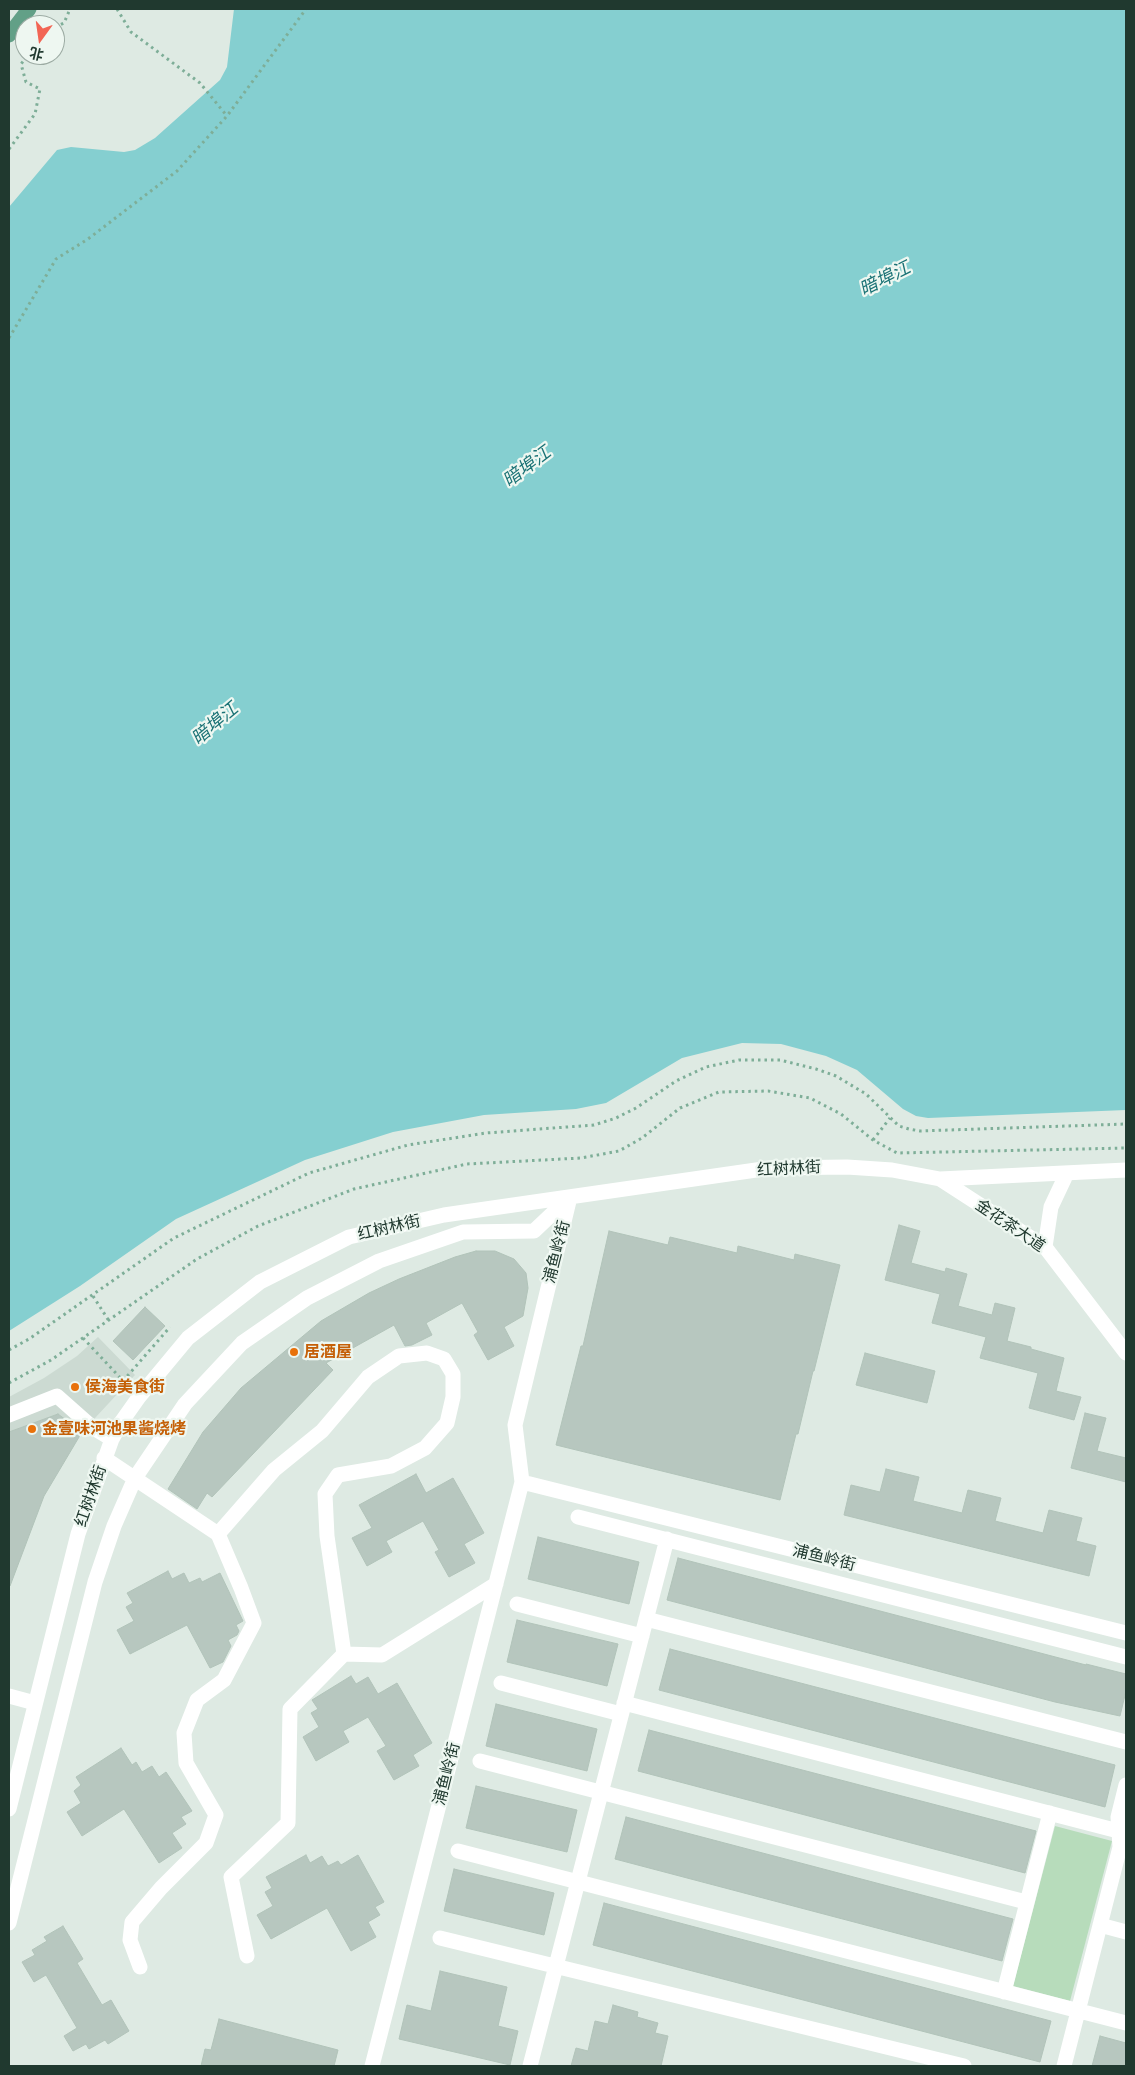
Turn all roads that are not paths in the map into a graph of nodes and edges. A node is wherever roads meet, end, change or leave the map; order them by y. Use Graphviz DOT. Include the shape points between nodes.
graph roads {
  1 [pos="28,9"];
  2 [pos="9,35"];
  3 [pos="1126,1170"];
  4 [pos="1068,1173"];
  5 [pos="940,1179"];
  6 [pos="570,1197"];
  7 [pos="1045,1247"];
  8 [pos="1126,1353"];
  9 [pos="9,1415"];
  10 [pos="112,1439"];
  11 [pos="104,1458"];
  12 [pos="135,1478"];
  13 [pos="522,1482"];
  14 [pos="578,1517"];
  15 [pos="218,1534"];
  16 [pos="667,1539"];
  17 [pos="496,1584"];
  18 [pos="517,1604"];
  19 [pos="646,1619"];
  20 [pos="1126,1633"];
  21 [pos="642,1636"];
  22 [pos="344,1654"];
  23 [pos="1126,1657"];
  24 [pos="501,1683"];
  25 [pos="9,1696"];
  26 [pos="35,1703"];
  27 [pos="623,1709"];
  28 [pos="1126,1742"];
  29 [pos="480,1761"];
  30 [pos="1126,1785"];
  31 [pos="601,1792"];
  32 [pos="9,1809"];
  33 [pos="1050,1813"];
  34 [pos="1122,1832"];
  35 [pos="458,1851"];
  36 [pos="578,1882"];
  37 [pos="1026,1902"];
  38 [pos="9,1923"];
  39 [pos="1100,1925"];
  40 [pos="1126,1932"];
  41 [pos="440,1938"];
  42 [pos="247,1956"];
  43 [pos="140,1967"];
  44 [pos="556,1968"];
  45 [pos="1004,1992"];
  46 [pos="1078,2011"];
  47 [pos="1126,2023"];
  48 [pos="372,2066"];
  49 [pos="530,2066"];
  50 [pos="964,2066"];
  51 [pos="1064,2066"];
  1 -- 2 [label="main road"];
  3 -- 4 [label="street, 红树林街"];
  4 -- 5 [label="street, 红树林街"];
  4 -- 7 [label="street" via="1051,1207"];
  5 -- 6 [label="street, 红树林街" via="865,1168 770,1168"];
  5 -- 7 [label="street, 金花茶大道"];
  6 -- 10 [label="street, 红树林街" via="444,1215 349,1237 260,1282 188,1338 139,1397"];
  6 -- 12 [label="street" via="534,1231 463,1232 379,1261 307,1298 242,1342 185,1404"];
  6 -- 13 [label="street, 浦鱼岭街" via="515,1425"];
  7 -- 8 [label="street, 金花茶大道"];
  9 -- 10 [label="street" via="57,1396 92,1427"];
  10 -- 11 [label="street, 红树林街"];
  11 -- 12 [label="street"];
  11 -- 26 [label="street, 红树林街" via="78,1534"];
  12 -- 15 [label="street"];
  12 -- 38 [label="street" via="95,1582"];
  13 -- 17 [label="street, 浦鱼岭街"];
  13 -- 20 [label="street, 浦鱼岭街"];
  14 -- 16 [label="street"];
  15 -- 22 [label="street" via="274,1470 322,1431 368,1377 399,1356 426,1352 444,1359 452,1374 453,1397 447,1423 425,1448 390,1466 338,1475 325,1494 327,1536"];
  15 -- 43 [label="street" via="254,1623 224,1680 197,1700 184,1733 186,1763 216,1815 206,1843 132,1922 130,1940"];
  16 -- 19 [label="street"];
  16 -- 23 [label="street"];
  17 -- 22 [label="street" via="382,1655"];
  17 -- 48 [label="street, 浦鱼岭街"];
  18 -- 21 [label="street"];
  19 -- 21 [label="street"];
  19 -- 28 [label="street"];
  21 -- 27 [label="street"];
  22 -- 42 [label="street" via="290,1709 288,1823 230,1877"];
  24 -- 27 [label="street"];
  25 -- 26 [label="street"];
  26 -- 32 [label="street, 红树林街"];
  27 -- 31 [label="street"];
  27 -- 33 [label="street"];
  29 -- 31 [label="street"];
  30 -- 34 [label="street" via="1118,1818"];
  31 -- 36 [label="street"];
  31 -- 37 [label="street"];
  33 -- 34 [label="street"];
  33 -- 37 [label="street"];
  34 -- 39 [label="street"];
  35 -- 36 [label="street"];
  36 -- 44 [label="street"];
  36 -- 45 [label="street"];
  37 -- 45 [label="street"];
  39 -- 40 [label="street"];
  39 -- 46 [label="street"];
  41 -- 44 [label="street"];
  44 -- 49 [label="street"];
  44 -- 50 [label="street"];
  45 -- 46 [label="street"];
  46 -- 47 [label="street"];
  46 -- 51 [label="street"];
}
